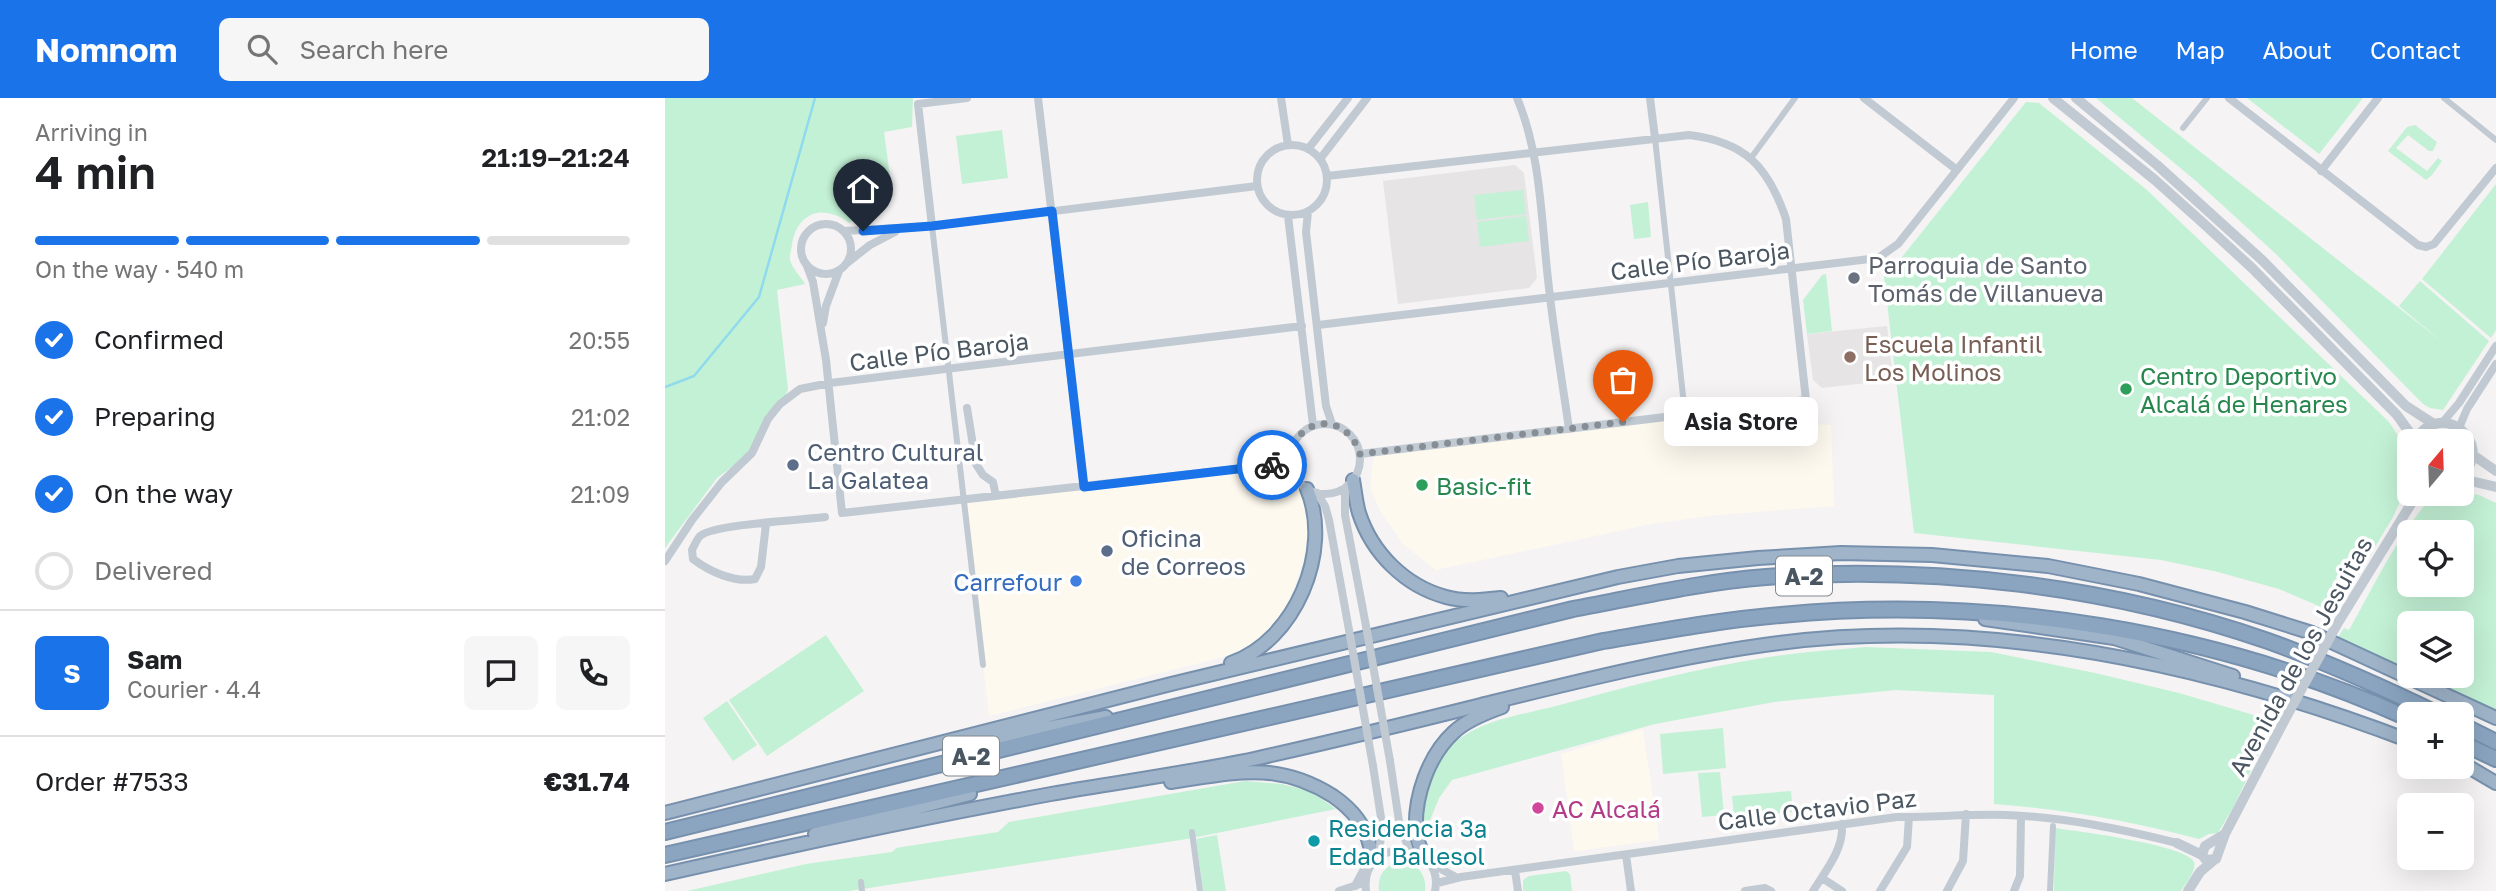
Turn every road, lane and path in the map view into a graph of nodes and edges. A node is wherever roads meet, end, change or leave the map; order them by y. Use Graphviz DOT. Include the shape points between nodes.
graph roads {
  1 [pos="967,98"];
  2 [pos="1038,98"];
  3 [pos="1281,98"];
  4 [pos="1348,98"];
  5 [pos="1367,98"];
  6 [pos="1517,98"];
  7 [pos="1650,98"];
  8 [pos="1795,98"];
  9 [pos="1864,98"];
  10 [pos="2014,98"];
  11 [pos="2053,98"];
  12 [pos="2076,98"];
  13 [pos="2207,98"];
  14 [pos="2229,98"];
  15 [pos="2378,98"];
  16 [pos="2444,98"];
  17 [pos="2183,128"];
  18 [pos="1655,138"];
  19 [pos="2496,140"];
  20 [pos="1287,145"];
  21 [pos="1308,149"];
  22 [pos="1534,152"];
  23 [pos="1751,158"];
  24 [pos="1320,159"];
  25 [pos="2496,169"];
  26 [pos="1957,170"];
  27 [pos="2321,171"];
  28 [pos="1327,176"];
  29 [pos="1257,186"];
  30 [pos="1052,211"];
  31 [pos="1308,212"];
  32 [pos="1288,216"];
  33 [pos="914,226"];
  34 [pos="932,226"];
  35 [pos="844,232"];
  36 [pos="846,264"];
  37 [pos="807,266"];
  38 [pos="1792,268"];
  39 [pos="839,271"];
  40 [pos="1672,283"];
  41 [pos="1550,297"];
  42 [pos="1318,325"];
  43 [pos="1302,326"];
  44 [pos="821,329"];
  45 [pos="2496,346"];
  46 [pos="1069,354"];
  47 [pos="2496,364"];
  48 [pos="949,370"];
  49 [pos="829,383"];
  50 [pos="967,408"];
  51 [pos="1685,414"];
  52 [pos="2438,423"];
  53 [pos="1332,424"];
  54 [pos="1313,425"];
  55 [pos="2459,428"];
  56 [pos="1569,429"];
  57 [pos="2407,429"];
  58 [pos="2426,429"];
  59 [pos="1360,454"];
  60 [pos="2475,456"];
  61 [pos="1290,463"];
  62 [pos="2496,471"];
  63 [pos="2475,481"];
  64 [pos="1349,484"];
  65 [pos="1084,487"];
  66 [pos="2496,487"];
  67 [pos="1312,491"];
  68 [pos="996,496"];
  69 [pos="964,500"];
  70 [pos="2409,506"];
  71 [pos="825,517"];
  72 [pos="766,524"];
  73 [pos="665,561"];
  74 [pos="1618,577"];
  75 [pos="1954,612"];
  76 [pos="983,664"];
  77 [pos="1582,680"];
  78 [pos="1171,684"];
  79 [pos="2268,692"];
  80 [pos="1196,701"];
  81 [pos="2414,702"];
  82 [pos="2397,714"];
  83 [pos="2496,718"];
  84 [pos="2474,731"];
  85 [pos="2397,736"];
  86 [pos="2496,742"];
  87 [pos="2474,749"];
  88 [pos="1103,756"];
  89 [pos="2496,759"];
  90 [pos="859,763"];
  91 [pos="2474,768"];
  92 [pos="2474,770"];
  93 [pos="2496,777"];
  94 [pos="2496,783"];
  95 [pos="970,794"];
  96 [pos="1049,795"];
  97 [pos="665,813"];
  98 [pos="1966,814"];
  99 [pos="2021,816"];
  100 [pos="1909,817"];
  101 [pos="1842,824"];
  102 [pos="2053,826"];
  103 [pos="665,832"];
  104 [pos="1192,832"];
  105 [pos="2177,844"];
  106 [pos="1414,847"];
  107 [pos="2209,853"];
  108 [pos="755,854"];
  109 [pos="665,855"];
  110 [pos="1626,855"];
  111 [pos="1373,856"];
  112 [pos="1424,858"];
  113 [pos="1515,871"];
  114 [pos="1434,873"];
  115 [pos="665,874"];
  116 [pos="1455,878"];
  117 [pos="1822,878"];
  118 [pos="1366,881"];
  119 [pos="861,882"];
  120 [pos="1355,887"];
  121 [pos="1436,887"];
  122 [pos="862,891"];
  123 [pos="1200,891"];
  124 [pos="1339,891"];
  125 [pos="1366,891"];
  126 [pos="1443,891"];
  127 [pos="1518,891"];
  128 [pos="1631,891"];
  129 [pos="1745,891"];
  130 [pos="1771,891"];
  131 [pos="1814,891"];
  132 [pos="1842,891"];
  133 [pos="1880,891"];
  134 [pos="1947,891"];
  135 [pos="2014,891"];
  136 [pos="2050,891"];
  137 [pos="2188,891"];
  1 -- 34 [label="street" via="918,104"];
  2 -- 30 [label="street"];
  3 -- 20 [label="street"];
  4 -- 21 [label="street"];
  5 -- 24 [label="street"];
  6 -- 22 [label="street"];
  7 -- 18 [label="street"];
  8 -- 23 [label="street"];
  9 -- 26 [label="street"];
  10 -- 26 [label="street, Calle Pío Baroja"];
  11 -- 57 [label="street" via="2155,180 2252,268"];
  12 -- 52 [label="street" via="2263,260 2406,406"];
  13 -- 17 [label="street"];
  14 -- 27 [label="street"];
  15 -- 27 [label="street"];
  16 -- 19 [label="street"];
  18 -- 22 [label="street"];
  18 -- 23 [label="street" via="1709,137"];
  18 -- 40 [label="street"];
  20 -- 21 [label="street"];
  20 -- 29 [label="street" via="1261,163"];
  21 -- 24 [label="street"];
  22 -- 28 [label="street"];
  22 -- 41 [label="street"];
  23 -- 38 [label="street" via="1777,191"];
  24 -- 28 [label="street"];
  25 -- 27 [label="street" via="2441,237 2426,247"];
  26 -- 38 [label="street, Calle Pío Baroja" via="1898,244 1878,258"];
  28 -- 31 [label="street" via="1322,199"];
  29 -- 30 [label="street"];
  29 -- 32 [label="street" via="1263,201"];
  30 -- 34 [label="street"];
  30 -- 46 [label="street"];
  31 -- 32 [label="street"];
  31 -- 42 [label="street" via="1306,232"];
  32 -- 43 [label="street"];
  33 -- 34 [label="street"];
  33 -- 35 [label="street"];
  33 -- 36 [label="street" via="888,234"];
  34 -- 48 [label="street"];
  35 -- 36 [label="street" via="851,251"];
  35 -- 37 [label="street" via="822,224 808,231 801,244"];
  36 -- 39 [label="street"];
  37 -- 39 [label="street" via="822,274"];
  37 -- 44 [label="street"];
  38 -- 40 [label="street, Calle Pío Baroja"];
  38 -- 51 [label="street" via="1806,400"];
  39 -- 44 [label="street"];
  40 -- 41 [label="street, Calle Pío Baroja"];
  40 -- 51 [label="street"];
  41 -- 42 [label="street, Calle Pío Baroja"];
  41 -- 56 [label="street"];
  42 -- 53 [label="street"];
  43 -- 46 [label="street, Calle Pío Baroja"];
  43 -- 54 [label="street"];
  44 -- 49 [label="street"];
  45 -- 52 [label="street" via="2459,403"];
  46 -- 48 [label="street, Calle Pío Baroja"];
  46 -- 65 [label="street"];
  47 -- 55 [label="street"];
  48 -- 49 [label="street, Calle Pío Baroja"];
  48 -- 69 [label="street"];
  49 -- 69 [label="street" via="842,513"];
  49 -- 73 [label="street, Calle Pío Baroja" via="800,389 780,404 752,453 722,482"];
  50 -- 68 [label="street" via="975,464 993,482"];
  51 -- 56 [label="street"];
  52 -- 55 [label="street"];
  52 -- 58 [label="street"];
  53 -- 54 [label="street"];
  53 -- 59 [label="street" via="1351,435"];
  54 -- 61 [label="street" via="1294,440"];
  56 -- 59 [label="street"];
  59 -- 64 [label="street" via="1359,468"];
  60 -- 62 [label="street"];
  61 -- 65 [label="street"];
  61 -- 67 [label="street" via="1294,476"];
  63 -- 66 [label="street"];
  64 -- 67 [label="street" via="1334,493"];
  64 -- 74 [label="highway" via="1378,551 1421,588 1448,598 1502,598 1597,577"];
  64 -- 106 [label="street, bridge" via="1345,517 1399,821"];
  65 -- 68 [label="street"];
  67 -- 78 [label="highway" via="1315,538 1301,597 1291,615 1260,648 1242,659"];
  67 -- 111 [label="street, bridge" via="1325,506 1329,520 1373,766 1382,824"];
  68 -- 69 [label="street"];
  69 -- 76 [label="street"];
  70 -- 107 [label="street, Avenida de los Jesuitas, bridge" via="2336,626 2225,834"];
  71 -- 72 [label="street"];
  72 -- 72 [label="street" via="701,536 692,550 693,559 741,582 755,579 761,567"];
  74 -- 78 [label="highway"];
  74 -- 83 [label="highway" via="1745,559 1841,554 1932,555 2048,566 2139,584 2312,633"];
  75 -- 79 [label="highway" via="2114,638 2234,676"];
  75 -- 82 [label="highway, A-2" via="2084,623 2204,647 2334,688"];
  75 -- 88 [label="highway, A-2" via="1783,614 1709,623 1603,641"];
  77 -- 79 [label="highway" via="1780,643 1919,636 2081,649"];
  77 -- 96 [label="highway" via="1248,760"];
  77 -- 106 [label="highway" via="1477,717 1454,732 1429,767 1421,789"];
  78 -- 90 [label="highway"];
  79 -- 85 [label="highway"];
  80 -- 81 [label="highway, A-2" via="1573,609 1690,586 1766,577 1844,575 1966,578 2048,587 2134,604 2264,640"];
  80 -- 90 [label="highway"];
  80 -- 103 [label="highway, A-2"];
  84 -- 86 [label="highway"];
  87 -- 89 [label="highway"];
  88 -- 95 [label="highway" via="1061,772"];
  88 -- 109 [label="highway, A-2"];
  90 -- 97 [label="highway"];
  91 -- 93 [label="highway"];
  92 -- 94 [label="highway"];
  95 -- 108 [label="highway"];
  96 -- 108 [label="highway"];
  96 -- 111 [label="highway" via="1244,772 1282,774 1307,782 1348,806 1362,824"];
  98 -- 99 [label="street, Calle Octavio Paz"];
  98 -- 100 [label="street, Calle Octavio Paz"];
  98 -- 134 [label="street" via="1963,861"];
  99 -- 105 [label="street, Calle Octavio Paz" via="2123,829"];
  99 -- 135 [label="street" via="2020,876"];
  100 -- 101 [label="street, Calle Octavio Paz"];
  100 -- 133 [label="street" via="1907,847"];
  101 -- 110 [label="street, Calle Octavio Paz"];
  101 -- 117 [label="street" via="1840,846"];
  102 -- 136 [label="street"];
  104 -- 123 [label="street"];
  105 -- 107 [label="street, Calle Octavio Paz"];
  106 -- 111 [label="street"];
  106 -- 112 [label="highway"];
  106 -- 116 [label="street"];
  107 -- 137 [label="street"];
  108 -- 115 [label="highway"];
  110 -- 113 [label="street, Calle Octavio Paz"];
  110 -- 128 [label="street"];
  111 -- 118 [label="street"];
  111 -- 120 [label="street"];
  112 -- 114 [label="street"];
  113 -- 116 [label="street, Calle Octavio Paz"];
  113 -- 127 [label="street"];
  114 -- 116 [label="street, Calle Octavio Paz"];
  114 -- 121 [label="street"];
  116 -- 121 [label="street, Calle Octavio Paz"];
  116 -- 126 [label="street"];
  117 -- 131 [label="street"];
  117 -- 132 [label="street"];
  118 -- 120 [label="street"];
  118 -- 125 [label="street"];
  119 -- 122 [label="street"];
  120 -- 124 [label="street"];
  129 -- 130 [label="street"];
}
